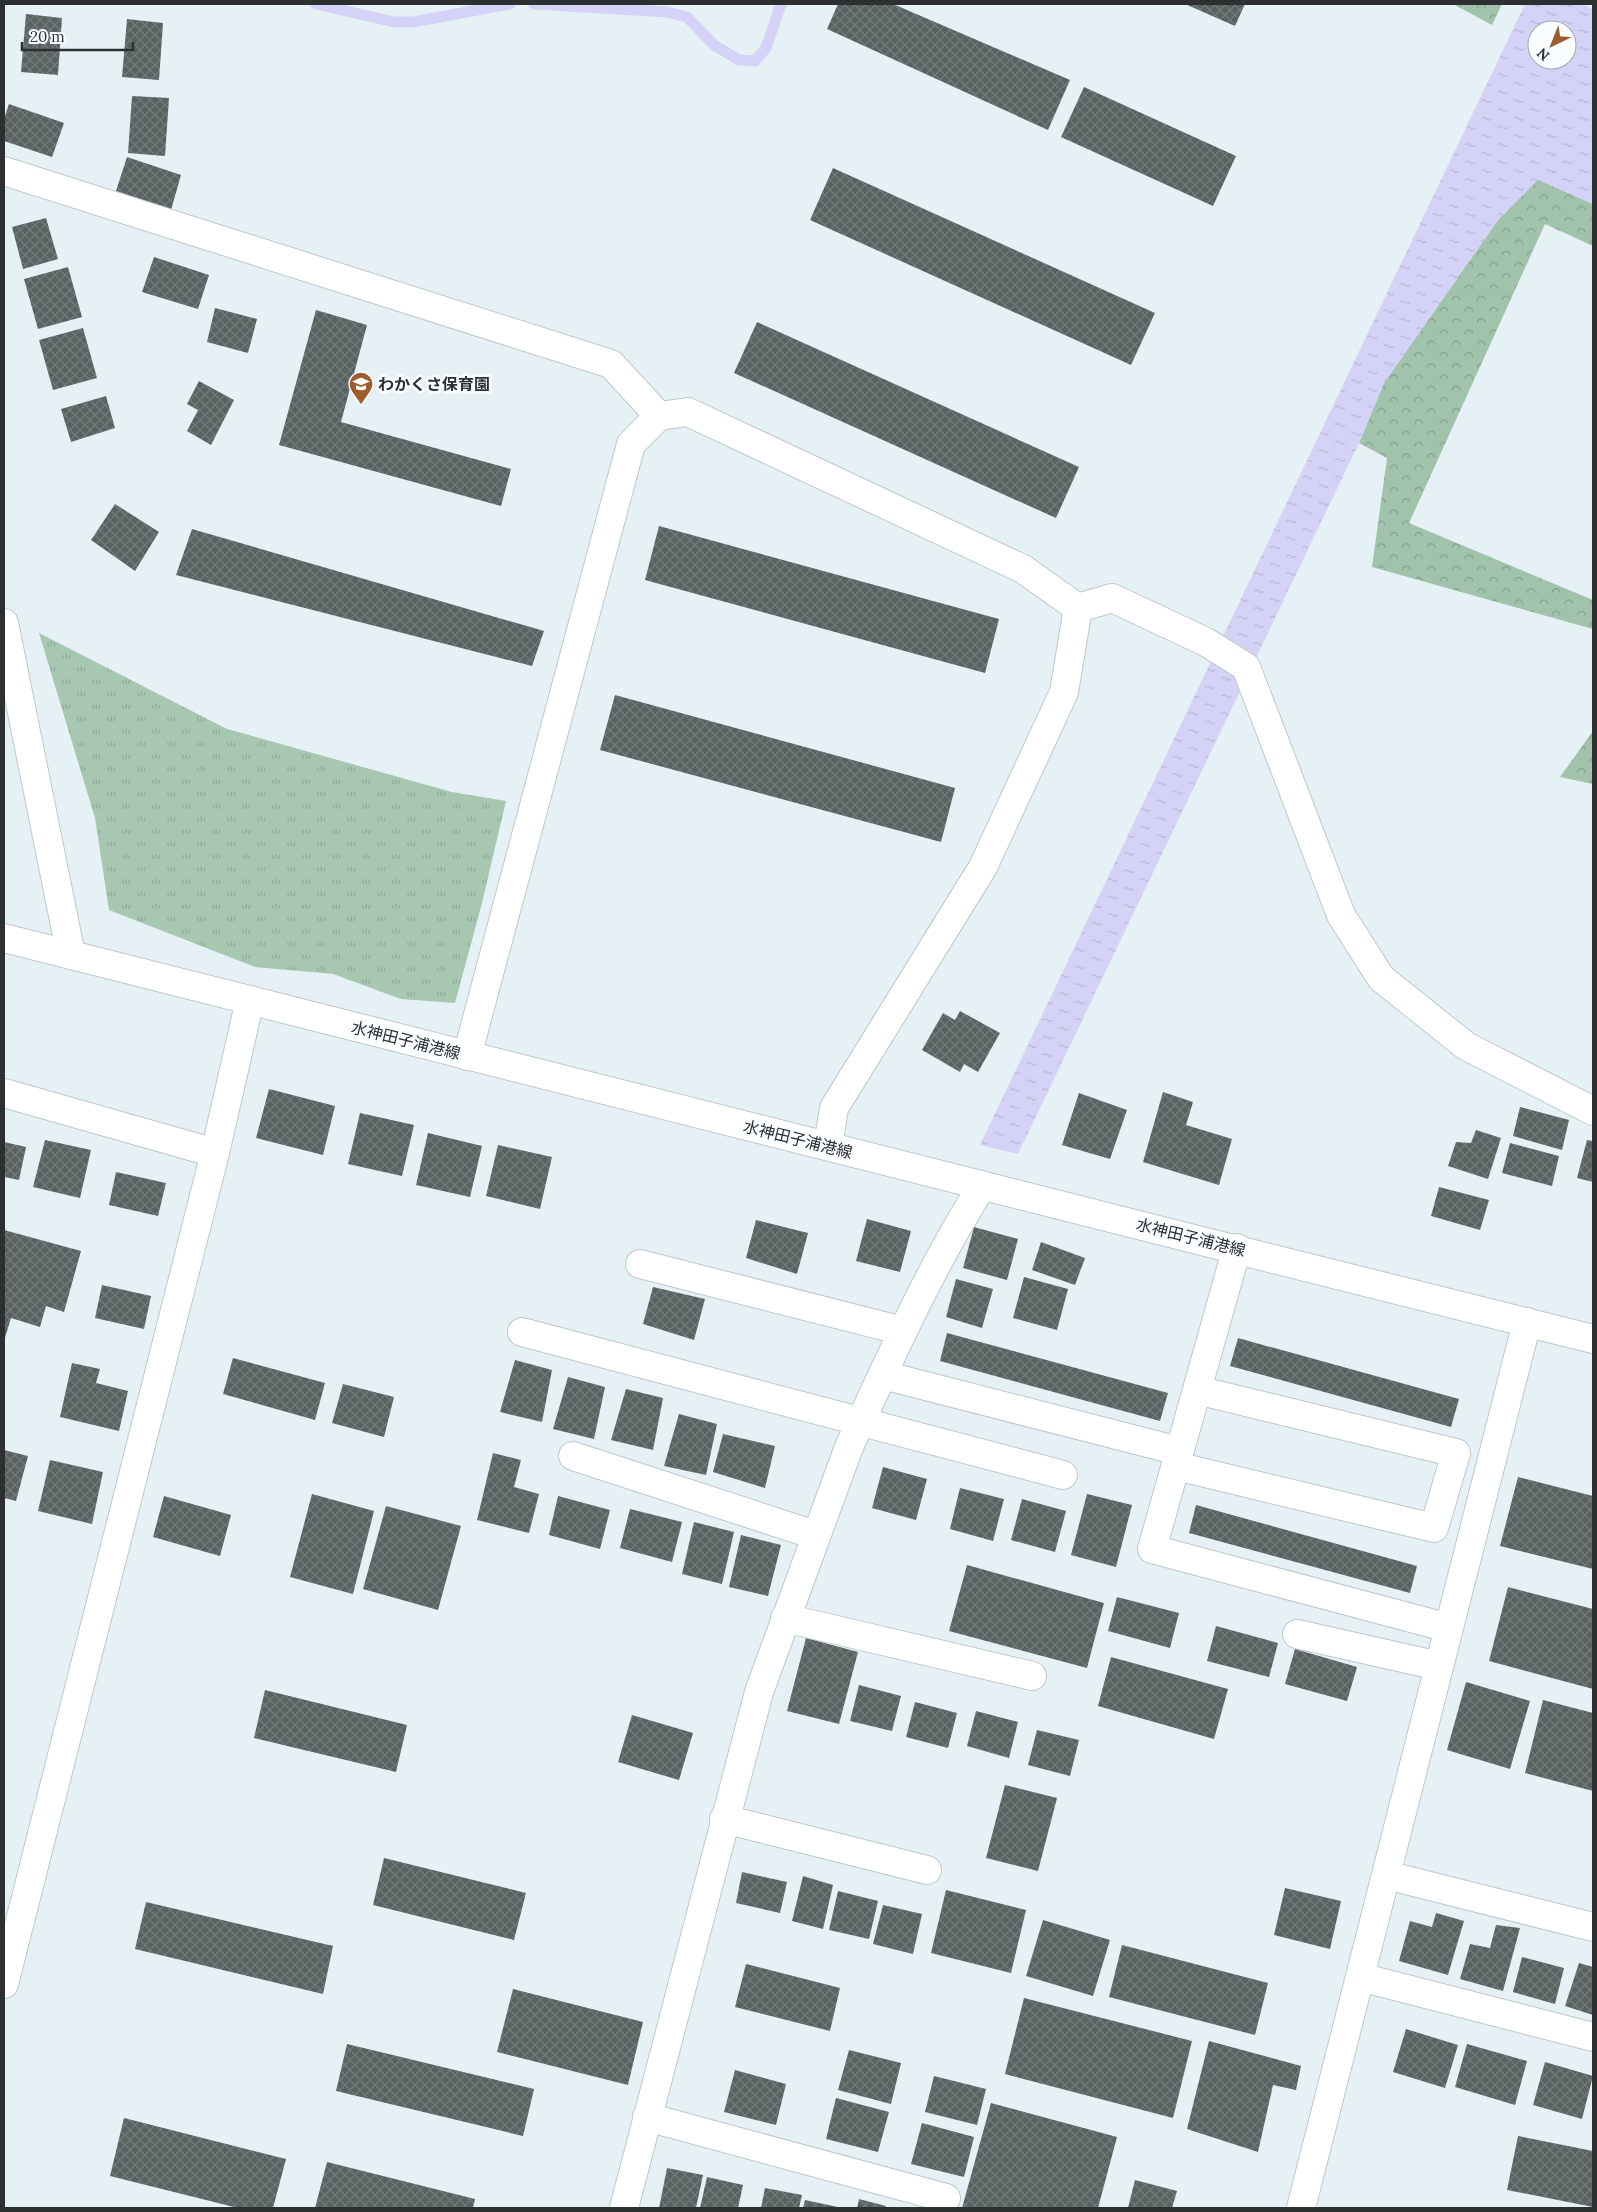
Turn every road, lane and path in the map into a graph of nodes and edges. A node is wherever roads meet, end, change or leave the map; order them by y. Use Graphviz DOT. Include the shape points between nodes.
graph roads {
  1 [pos="4,171"];
  2 [pos="659,416"];
  3 [pos="1078,608"];
  4 [pos="4,623"];
  5 [pos="4,938"];
  6 [pos="72,955"];
  7 [pos="250,1000"];
  8 [pos="467,1056"];
  9 [pos="4,1093"];
  10 [pos="1593,1111"];
  11 [pos="828,1146"];
  12 [pos="215,1153"];
  13 [pos="982,1186"];
  14 [pos="1237,1248"];
  15 [pos="640,1264"];
  16 [pos="1527,1322"];
  17 [pos="903,1331"];
  18 [pos="522,1332"];
  19 [pos="1593,1339"];
  20 [pos="883,1375"];
  21 [pos="1197,1390"];
  22 [pos="861,1420"];
  23 [pos="573,1456"];
  24 [pos="1178,1458"];
  25 [pos="1063,1475"];
  26 [pos="815,1535"];
  27 [pos="785,1618"];
  28 [pos="1449,1628"];
  29 [pos="1297,1634"];
  30 [pos="1439,1666"];
  31 [pos="1032,1676"];
  32 [pos="724,1819"];
  33 [pos="927,1870"];
  34 [pos="1386,1875"];
  35 [pos="1593,1927"];
  36 [pos="1360,1978"];
  37 [pos="4,1984"];
  38 [pos="1593,2037"];
  39 [pos="647,2117"];
  40 [pos="946,2198"];
  41 [pos="624,2208"];
  42 [pos="1301,2208"];
  1 -- 2 [label="street" via="611,364"];
  2 -- 3 [label="street" via="688,412 1023,569"];
  2 -- 8 [label="street" via="631,444"];
  3 -- 10 [label="street" via="1112,598 1246,666 1341,915 1381,978 1466,1046"];
  3 -- 11 [label="street" via="1064,692 1056,710 983,867 834,1108"];
  4 -- 6 [label="street"];
  5 -- 6 [label="street, 水神田子浦港線"];
  6 -- 7 [label="street, 水神田子浦港線"];
  7 -- 8 [label="street, 水神田子浦港線"];
  7 -- 12 [label="street"];
  8 -- 11 [label="street, 水神田子浦港線"];
  9 -- 12 [label="street"];
  11 -- 13 [label="street, 水神田子浦港線"];
  12 -- 37 [label="street"];
  13 -- 14 [label="street, 水神田子浦港線"];
  13 -- 17 [label="street" via="953,1231"];
  14 -- 16 [label="street, 水神田子浦港線"];
  14 -- 21 [label="street"];
  15 -- 17 [label="street"];
  16 -- 19 [label="street, 水神田子浦港線"];
  16 -- 28 [label="street"];
  17 -- 20 [label="street"];
  18 -- 22 [label="street"];
  20 -- 22 [label="street"];
  20 -- 24 [label="street"];
  21 -- 24 [label="street"];
  21 -- 24 [label="street" via="1456,1453 1434,1528"];
  22 -- 25 [label="street"];
  22 -- 26 [label="street"];
  23 -- 26 [label="street"];
  24 -- 28 [label="street" via="1152,1549"];
  26 -- 27 [label="street"];
  27 -- 31 [label="street"];
  27 -- 32 [label="street" via="759,1692"];
  28 -- 30 [label="street"];
  29 -- 30 [label="street"];
  30 -- 34 [label="street"];
  32 -- 33 [label="street"];
  32 -- 39 [label="street"];
  34 -- 35 [label="street"];
  34 -- 36 [label="street"];
  36 -- 38 [label="street"];
  36 -- 42 [label="street"];
  39 -- 40 [label="street"];
  39 -- 41 [label="street"];
}
